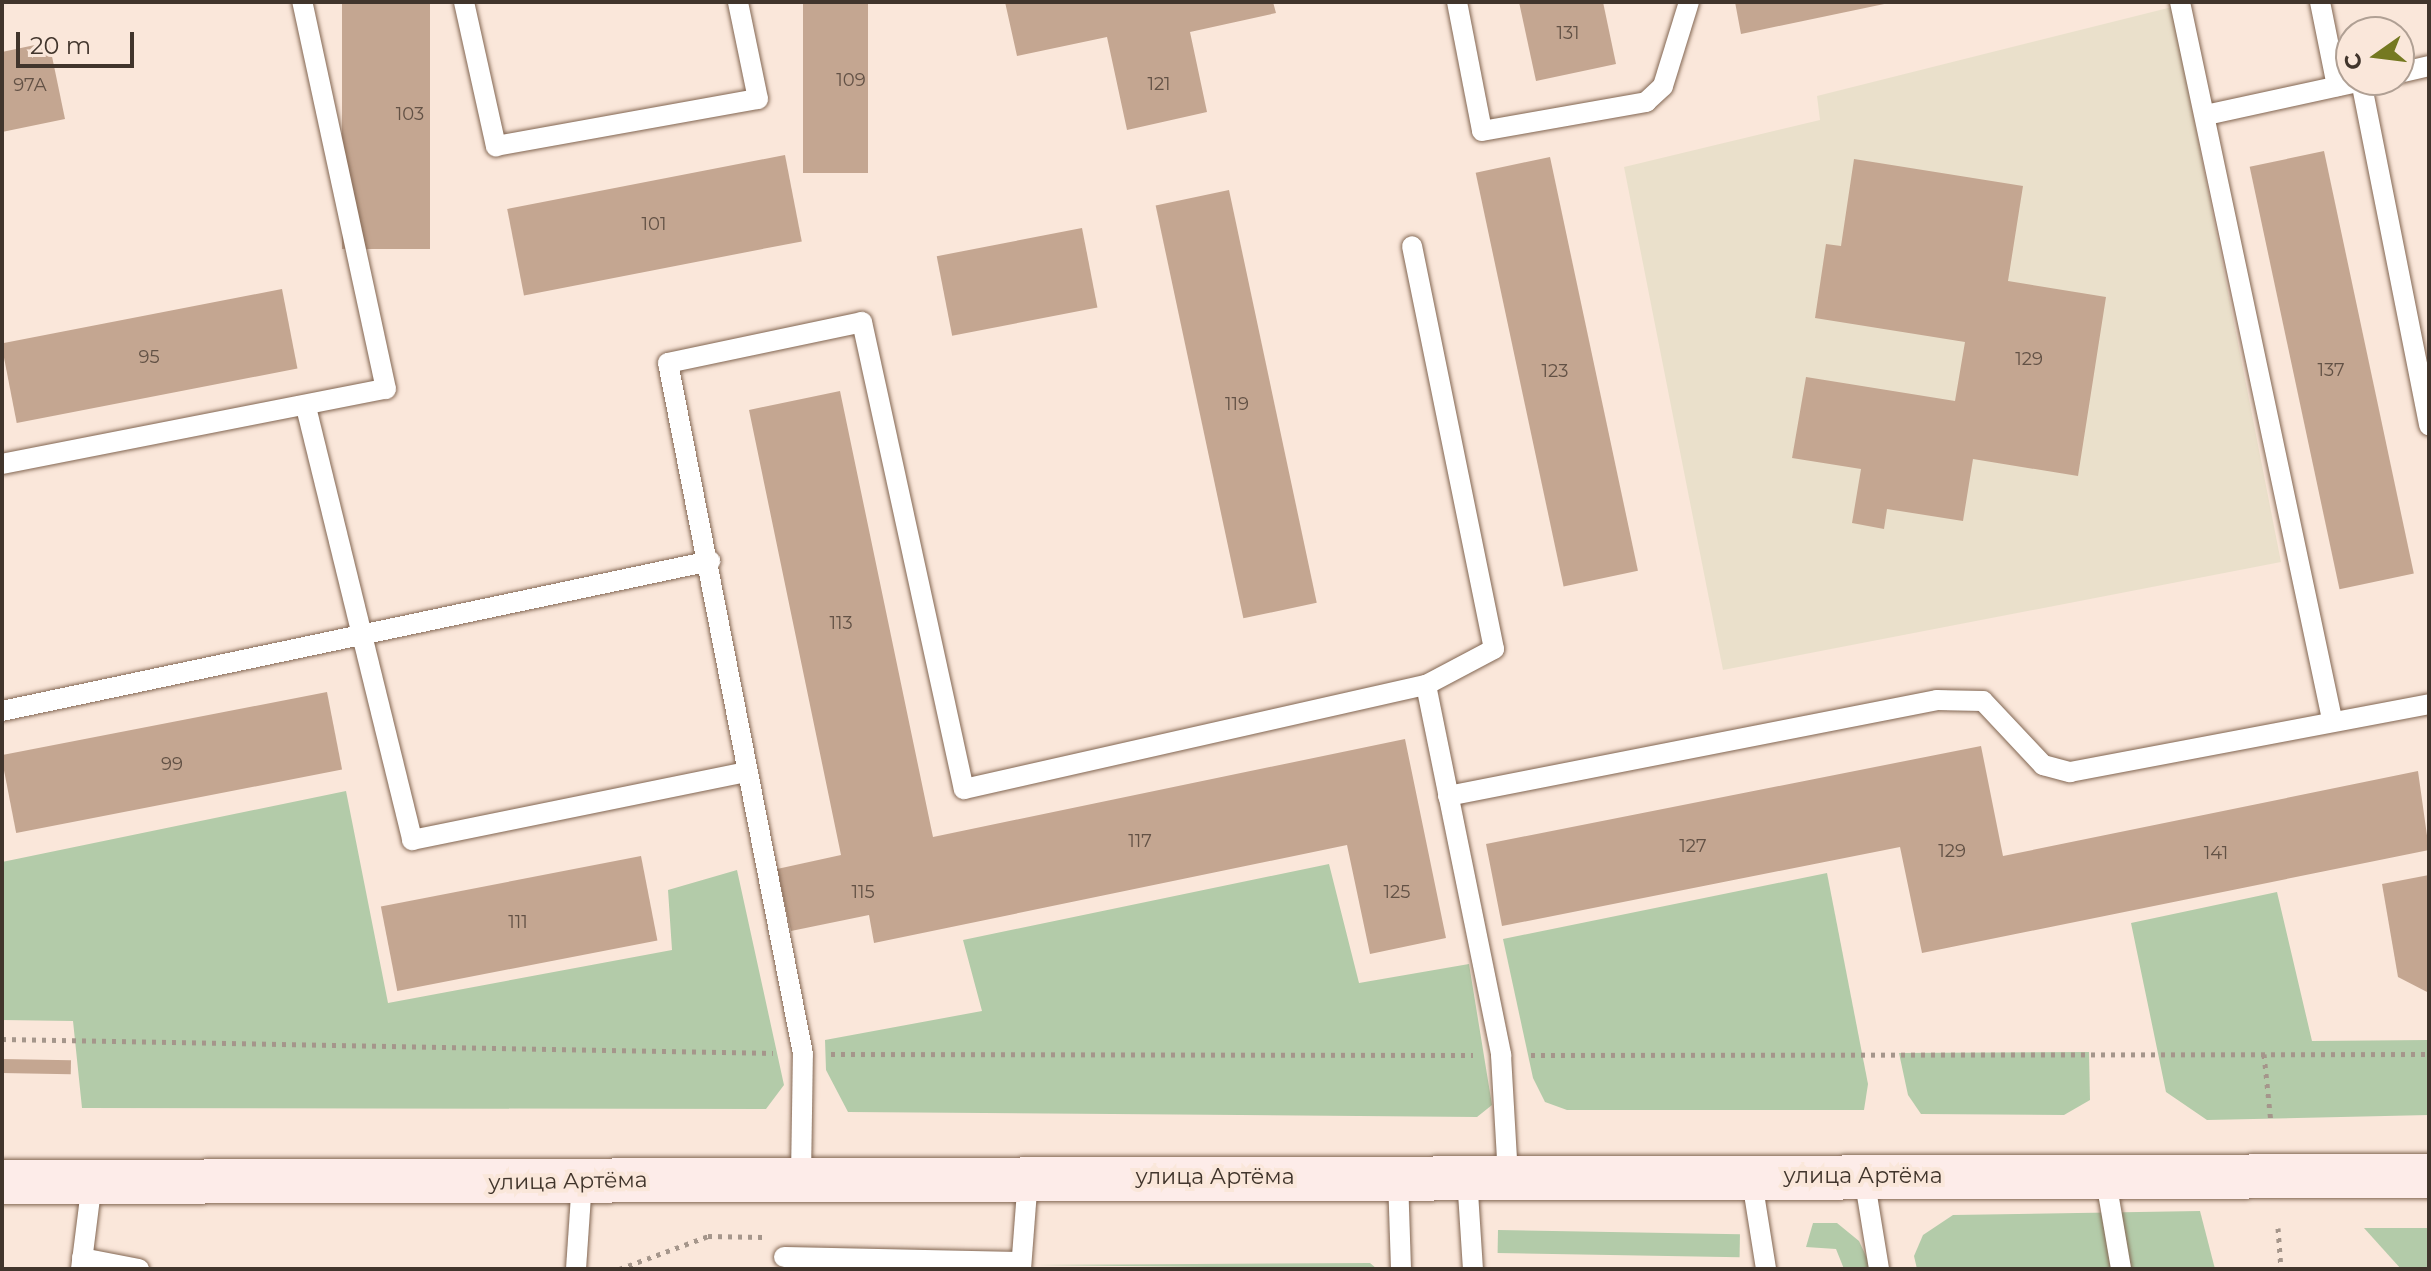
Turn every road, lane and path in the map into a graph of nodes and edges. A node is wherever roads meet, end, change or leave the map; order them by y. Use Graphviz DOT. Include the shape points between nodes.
graph roads {
  1 [pos="302,2"];
  2 [pos="464,2"];
  3 [pos="738,2"];
  4 [pos="1457,2"];
  5 [pos="1689,2"];
  6 [pos="2180,2"];
  7 [pos="2320,2"];
  8 [pos="2335,76"];
  9 [pos="2335,86"];
  10 [pos="2366,96"];
  11 [pos="2206,115"];
  12 [pos="1412,246"];
  13 [pos="306,407"];
  14 [pos="2429,425"];
  15 [pos="2,464"];
  16 [pos="710,561"];
  17 [pos="362,634"];
  18 [pos="1426,685"];
  19 [pos="2429,704"];
  20 [pos="2,711"];
  21 [pos="2332,719"];
  22 [pos="745,772"];
  23 [pos="1448,796"];
  24 [pos="2,1039"];
  25 [pos="803,1054"];
  26 [pos="2264,1054"];
  27 [pos="2429,1054"];
  28 [pos="1501,1055"];
  29 [pos="2271,1123"];
  30 [pos="1751,1175"];
  31 [pos="2105,1175"];
  32 [pos="801,1176"];
  33 [pos="1488,1176"];
  34 [pos="2429,1176"];
  35 [pos="1028,1177"];
  36 [pos="1864,1177"];
  37 [pos="1398,1178"];
  38 [pos="2,1182"];
  39 [pos="92,1182"];
  40 [pos="582,1182"];
  41 [pos="2278,1228"];
  42 [pos="784,1257"];
  43 [pos="82,1263"];
  44 [pos="1020,1266"];
  45 [pos="139,1269"];
  46 [pos="576,1269"];
  47 [pos="619,1269"];
  48 [pos="1401,1269"];
  49 [pos="1473,1269"];
  50 [pos="1766,1269"];
  51 [pos="1879,1269"];
  52 [pos="2121,1269"];
  53 [pos="2281,1269"];
  1 -- 13 [label="lane" via="386,389"];
  2 -- 3 [label="lane" via="496,146 758,99"];
  4 -- 5 [label="lane" via="1482,131 1646,102 1663,86"];
  6 -- 11 [label="lane"];
  7 -- 8 [label="lane"];
  9 -- 11 [label="lane"];
  10 -- 14 [label="lane"];
  11 -- 21 [label="lane"];
  12 -- 18 [label="lane" via="1494,649"];
  13 -- 15 [label="lane"];
  13 -- 17 [label="lane"];
  16 -- 17 [label="lane"];
  16 -- 18 [label="lane" via="668,363 862,322 964,789"];
  16 -- 22 [label="lane"];
  17 -- 20 [label="lane"];
  17 -- 22 [label="lane" via="412,840"];
  18 -- 23 [label="lane"];
  19 -- 21 [label="lane"];
  21 -- 23 [label="lane" via="2070,772 2043,765 1999,714 1965,697"];
  22 -- 25 [label="lane"];
  23 -- 28 [label="lane"];
  24 -- 25 [label="path"];
  25 -- 28 [label="path"];
  25 -- 32 [label="lane"];
  26 -- 27 [label="path"];
  26 -- 28 [label="path"];
  26 -- 29 [label="path"];
  28 -- 33 [label="lane"];
  30 -- 33 [label="main road, улица Артёма"];
  30 -- 36 [label="main road, улица Артёма"];
  30 -- 50 [label="lane"];
  31 -- 34 [label="main road, улица Артёма"];
  31 -- 36 [label="main road, улица Артёма"];
  31 -- 52 [label="lane"];
  32 -- 35 [label="main road, улица Артёма"];
  32 -- 40 [label="main road, улица Артёма"];
  33 -- 37 [label="main road, улица Артёма"];
  33 -- 49 [label="lane"];
  35 -- 37 [label="main road, улица Артёма"];
  35 -- 44 [label="lane"];
  36 -- 51 [label="lane"];
  37 -- 48 [label="lane"];
  38 -- 39 [label="main road, улица Артёма"];
  39 -- 40 [label="main road, улица Артёма"];
  39 -- 43 [label="lane"];
  40 -- 46 [label="lane"];
  41 -- 53 [label="path"];
  42 -- 44 [label="lane"];
  42 -- 47 [label="path" via="769,1238 738,1231"];
  43 -- 45 [label="lane"];
}
